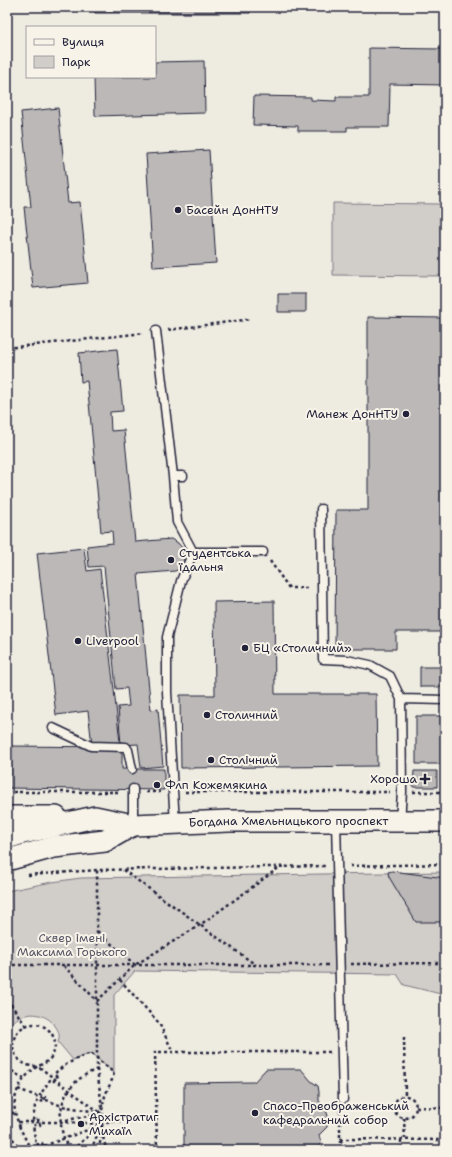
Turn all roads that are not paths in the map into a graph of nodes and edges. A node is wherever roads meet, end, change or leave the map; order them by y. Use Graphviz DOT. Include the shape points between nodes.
graph roads {
  1 [pos="156,331"];
  2 [pos="173,476"];
  3 [pos="183,476"];
  4 [pos="321,509"];
  5 [pos="193,552"];
  6 [pos="263,552"];
  7 [pos="401,699"];
  8 [pos="445,700"];
  9 [pos="53,728"];
  10 [pos="132,769"];
  11 [pos="133,791"];
  12 [pos="7,817"];
  13 [pos="95,817"];
  14 [pos="445,821"];
  15 [pos="336,822"];
  16 [pos="400,822"];
  17 [pos="175,824"];
  18 [pos="133,825"];
  19 [pos="7,838"];
  20 [pos="7,860"];
  21 [pos="342,1102"];
  1 -- 2 [label="lane"];
  2 -- 3 [label="lane"];
  2 -- 5 [label="lane" via="177,522"];
  4 -- 7 [label="lane" via="323,659 370,665 390,676"];
  5 -- 6 [label="lane"];
  5 -- 17 [label="lane" via="181,582 167,637 167,692"];
  7 -- 8 [label="lane"];
  7 -- 16 [label="lane"];
  9 -- 10 [label="lane" via="91,746 126,747"];
  11 -- 18 [label="lane"];
  12 -- 13 [label="main road"];
  13 -- 18 [label="main road, Богдана Хмельницького проспект"];
  13 -- 19 [label="main road, Богдана Хмельницького проспект"];
  14 -- 16 [label="main road, Богдана Хмельницького проспект"];
  15 -- 16 [label="main road, Богдана Хмельницького проспект"];
  15 -- 17 [label="main road, Богдана Хмельницького проспект" via="229,821"];
  15 -- 21 [label="lane"];
  17 -- 18 [label="main road, Богдана Хмельницького проспект"];
  18 -- 20 [label="main road, Богдана Хмельницького проспект" via="105,841 54,847"];
}
